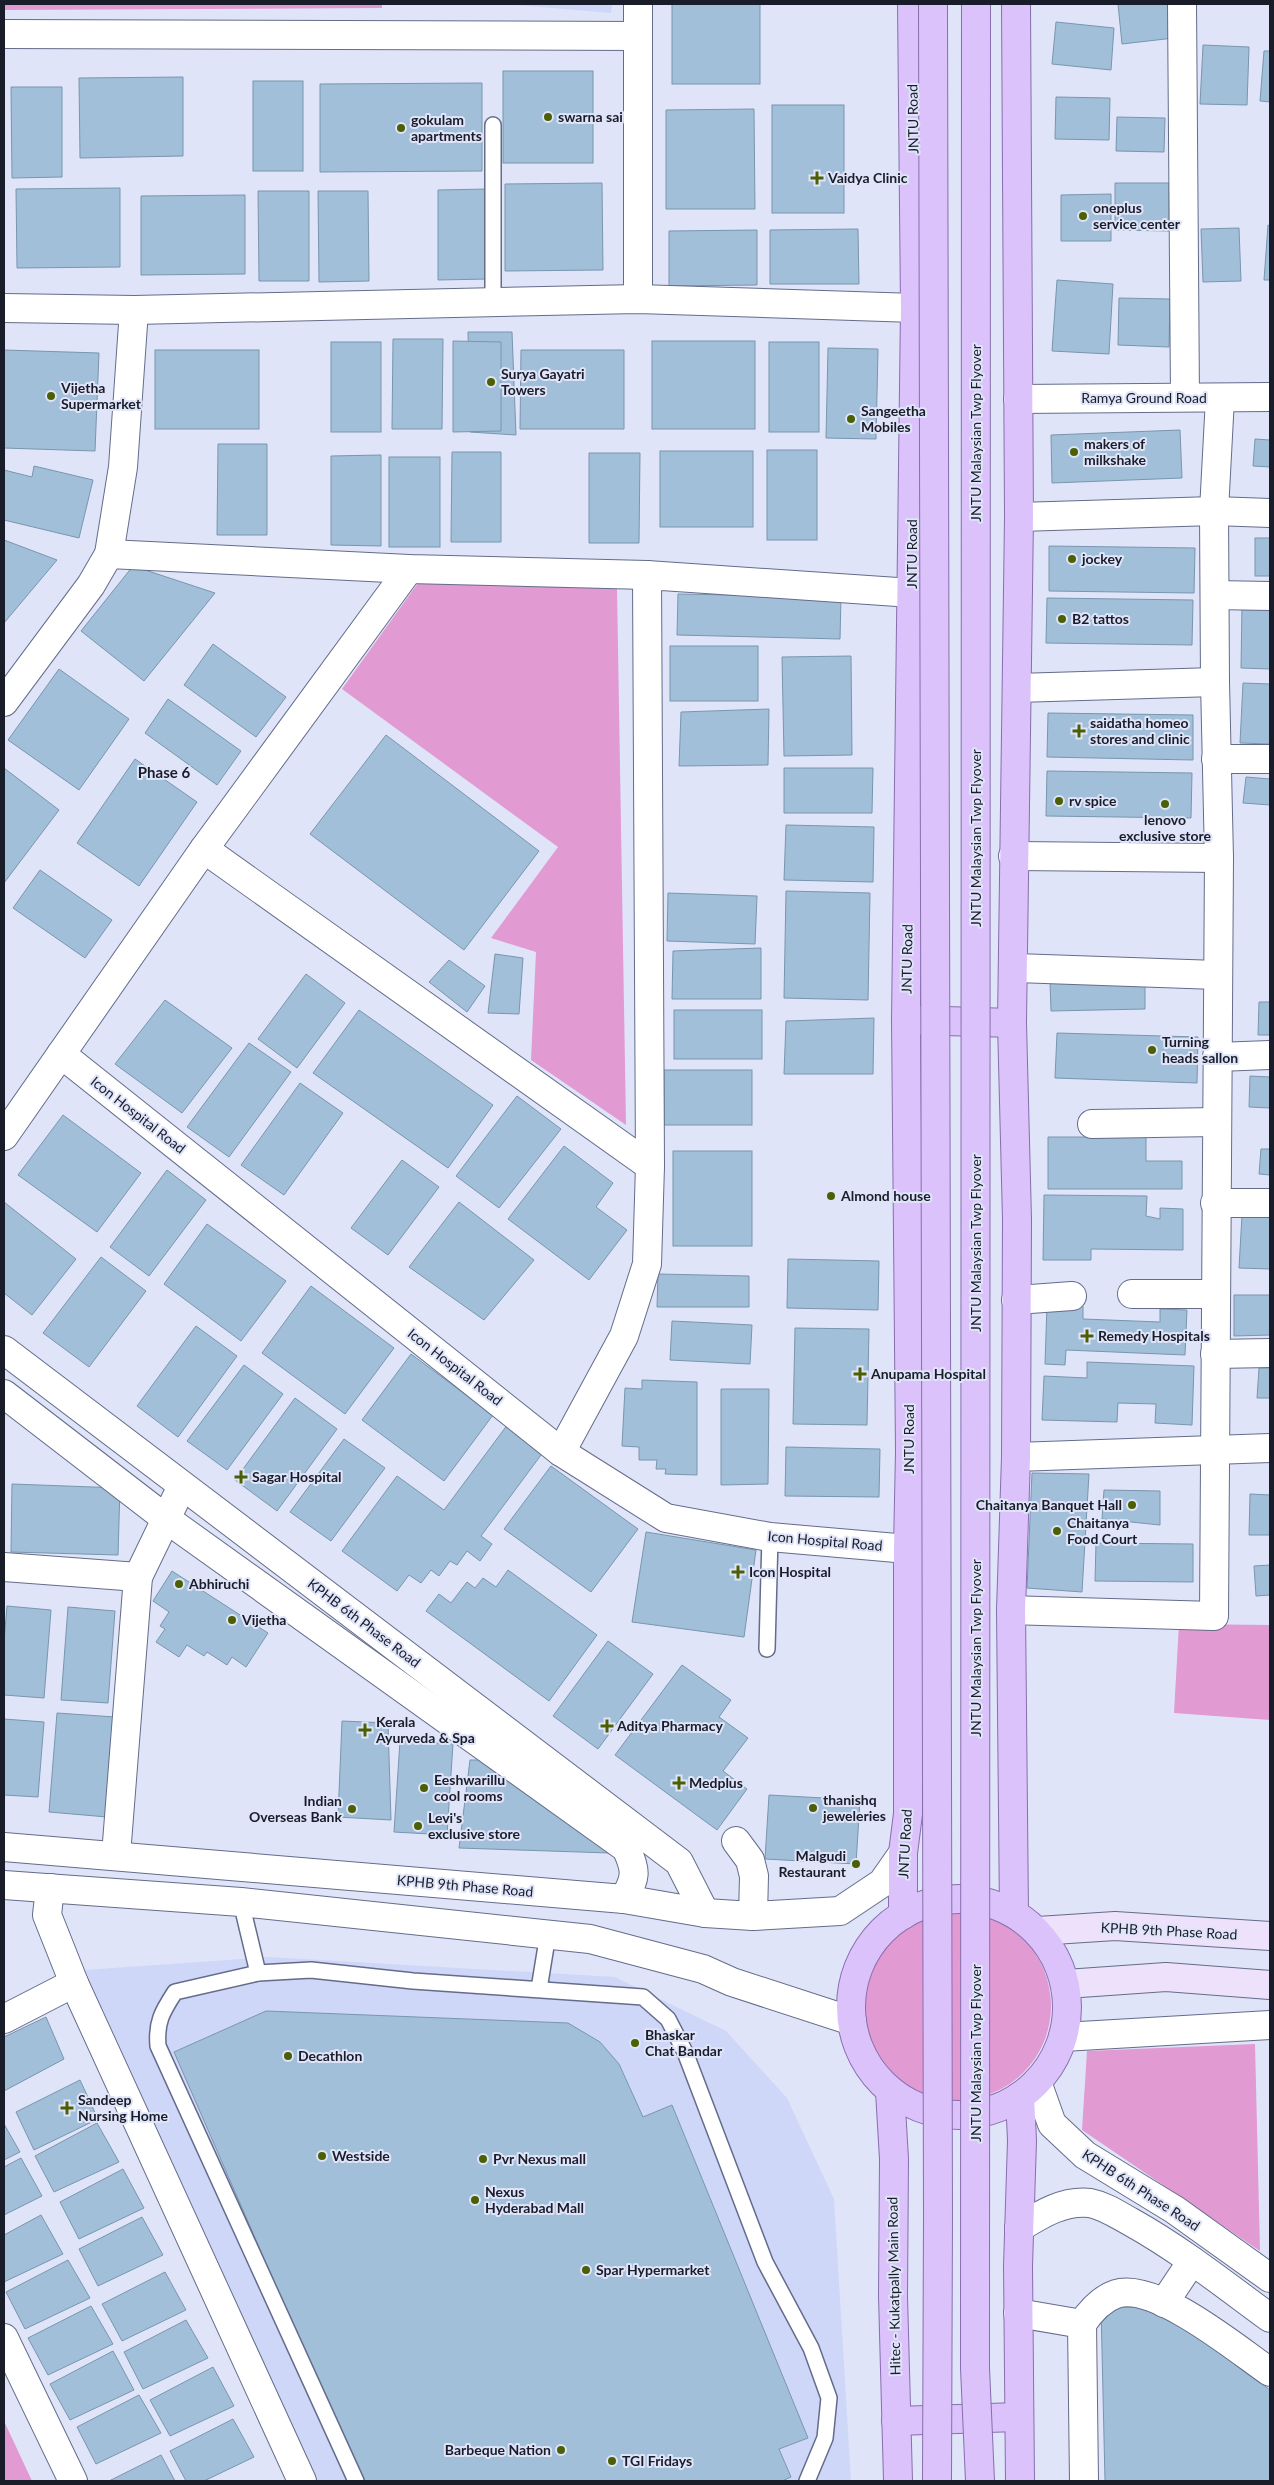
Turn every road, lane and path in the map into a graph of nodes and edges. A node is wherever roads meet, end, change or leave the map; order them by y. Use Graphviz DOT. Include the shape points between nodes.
graph roads {
  1 [pos="638,4"];
  2 [pos="912,4"];
  3 [pos="933,4"];
  4 [pos="976,4"];
  5 [pos="1016,4"];
  6 [pos="1182,4"];
  7 [pos="4,34"];
  8 [pos="638,36"];
  9 [pos="493,125"];
  10 [pos="638,299"];
  11 [pos="493,303"];
  12 [pos="4,308"];
  13 [pos="915,308"];
  14 [pos="134,310"];
  15 [pos="1184,397"];
  16 [pos="1270,397"];
  17 [pos="1220,398"];
  18 [pos="1018,399"];
  19 [pos="1214,511"];
  20 [pos="1270,513"];
  21 [pos="1020,518"];
  22 [pos="109,554"];
  23 [pos="409,570"];
  24 [pos="647,575"];
  25 [pos="912,593"];
  26 [pos="1215,595"];
  27 [pos="1270,596"];
  28 [pos="1215,682"];
  29 [pos="1017,688"];
  30 [pos="4,702"];
  31 [pos="1216,759"];
  32 [pos="1270,759"];
  33 [pos="204,849"];
  34 [pos="1013,856"];
  35 [pos="1219,858"];
  36 [pos="1013,968"];
  37 [pos="1218,975"];
  38 [pos="906,1020"];
  39 [pos="1012,1022"];
  40 [pos="61,1054"];
  41 [pos="1270,1055"];
  42 [pos="1217,1056"];
  43 [pos="1216,1122"];
  44 [pos="1092,1124"];
  45 [pos="4,1136"];
  46 [pos="650,1166"];
  47 [pos="1215,1203"];
  48 [pos="1270,1203"];
  49 [pos="1132,1294"];
  50 [pos="1215,1294"];
  51 [pos="1072,1296"];
  52 [pos="1016,1300"];
  53 [pos="4,1350"];
  54 [pos="1270,1353"];
  55 [pos="1215,1354"];
  56 [pos="4,1394"];
  57 [pos="1270,1448"];
  58 [pos="1215,1449"];
  59 [pos="561,1452"];
  60 [pos="1016,1457"];
  61 [pos="182,1486"];
  62 [pos="166,1518"];
  63 [pos="770,1537"];
  64 [pos="908,1549"];
  65 [pos="4,1567"];
  66 [pos="138,1577"];
  67 [pos="1011,1610"];
  68 [pos="767,1648"];
  69 [pos="736,1841"];
  70 [pos="4,1846"];
  71 [pos="903,1853"];
  72 [pos="116,1855"];
  73 [pos="4,1885"];
  74 [pos="50,1888"];
  75 [pos="624,1900"];
  76 [pos="241,1902"];
  77 [pos="705,1913"];
  78 [pos="1014,1913"];
  79 [pos="903,1915"];
  80 [pos="754,1916"];
  81 [pos="1038,1931"];
  82 [pos="548,1934"];
  83 [pos="1270,1936"];
  84 [pos="258,1973"];
  85 [pos="74,1983"];
  86 [pos="1066,1984"];
  87 [pos="1270,1985"];
  88 [pos="539,1989"];
  89 [pos="4,2019"];
  90 [pos="852,2021"];
  91 [pos="1270,2026"];
  92 [pos="1063,2037"];
  93 [pos="1029,2089"];
  94 [pos="890,2091"];
  95 [pos="1019,2228"];
  96 [pos="1192,2261"];
  97 [pos="1270,2278"];
  98 [pos="1164,2303"];
  99 [pos="1268,2312"];
  100 [pos="1018,2313"];
  101 [pos="1082,2324"];
  102 [pos="4,2338"];
  103 [pos="1270,2372"];
  104 [pos="1019,2417"];
  105 [pos="896,2421"];
  106 [pos="294,2478"];
  107 [pos="73,2481"];
  108 [pos="356,2481"];
  109 [pos="806,2481"];
  110 [pos="898,2481"];
  111 [pos="937,2481"];
  112 [pos="980,2481"];
  113 [pos="1020,2481"];
  114 [pos="1084,2481"];
  1 -- 8 [label="street"];
  2 -- 13 [label="main road, JNTU Road"];
  3 -- 111 [label="main road, bridge"];
  4 -- 112 [label="main road, JNTU Malaysian Twp Flyover, bridge" via="975,2368"];
  5 -- 18 [label="main road"];
  6 -- 15 [label="street"];
  7 -- 8 [label="street"];
  8 -- 10 [label="street"];
  9 -- 11 [label="lane"];
  10 -- 11 [label="street"];
  10 -- 13 [label="street"];
  11 -- 14 [label="street"];
  12 -- 14 [label="street"];
  13 -- 25 [label="main road, JNTU Road"];
  14 -- 22 [label="street" via="123,468"];
  15 -- 17 [label="street, Ramya Ground Road"];
  15 -- 18 [label="street, Ramya Ground Road"];
  16 -- 17 [label="street, Ramya Ground Road"];
  17 -- 19 [label="street"];
  18 -- 21 [label="main road"];
  19 -- 20 [label="street"];
  19 -- 21 [label="street"];
  19 -- 26 [label="street"];
  21 -- 29 [label="main road"];
  22 -- 23 [label="street"];
  22 -- 30 [label="street" via="91,585"];
  23 -- 24 [label="street"];
  23 -- 33 [label="street"];
  24 -- 25 [label="street"];
  24 -- 46 [label="street"];
  25 -- 38 [label="main road, JNTU Road"];
  26 -- 27 [label="street"];
  26 -- 28 [label="street"];
  28 -- 29 [label="street"];
  28 -- 31 [label="street"];
  29 -- 34 [label="main road"];
  31 -- 32 [label="street"];
  31 -- 35 [label="street"];
  33 -- 40 [label="street"];
  33 -- 46 [label="street"];
  34 -- 35 [label="street"];
  34 -- 36 [label="main road"];
  35 -- 37 [label="street"];
  36 -- 37 [label="street"];
  36 -- 39 [label="main road"];
  37 -- 42 [label="street"];
  38 -- 39 [label="main road"];
  38 -- 64 [label="main road, JNTU Road"];
  39 -- 52 [label="main road"];
  40 -- 45 [label="street"];
  40 -- 59 [label="street, Icon Hospital Road"];
  41 -- 42 [label="street"];
  42 -- 43 [label="street"];
  43 -- 44 [label="street"];
  43 -- 47 [label="street"];
  46 -- 59 [label="street" via="647,1264 624,1336"];
  47 -- 48 [label="street"];
  47 -- 50 [label="street"];
  49 -- 50 [label="street"];
  50 -- 55 [label="street"];
  51 -- 52 [label="street"];
  52 -- 60 [label="main road"];
  53 -- 61 [label="street, KPHB 6th Phase Road"];
  54 -- 55 [label="street"];
  55 -- 58 [label="street"];
  56 -- 62 [label="street, KPHB 6th Phase Road"];
  57 -- 58 [label="street"];
  58 -- 60 [label="street"];
  58 -- 67 [label="street" via="1214,1616"];
  59 -- 63 [label="street, Icon Hospital Road" via="666,1518"];
  60 -- 67 [label="main road"];
  61 -- 62 [label="street"];
  61 -- 77 [label="street, KPHB 6th Phase Road" via="679,1862"];
  62 -- 66 [label="street"];
  62 -- 75 [label="street, KPHB 6th Phase Road" via="626,1848 635,1873"];
  63 -- 64 [label="street, Icon Hospital Road"];
  63 -- 68 [label="lane"];
  64 -- 71 [label="main road, JNTU Road" via="908,1814"];
  65 -- 66 [label="street"];
  66 -- 72 [label="street"];
  67 -- 78 [label="main road"];
  69 -- 80 [label="street" via="750,1860 754,1876"];
  70 -- 72 [label="street, KPHB 9th Phase Road"];
  71 -- 79 [label="main road, JNTU Road"];
  71 -- 80 [label="street, KPHB 9th Phase Road" via="882,1882 840,1911"];
  72 -- 75 [label="street, KPHB 9th Phase Road"];
  73 -- 74 [label="street"];
  74 -- 76 [label="street"];
  74 -- 85 [label="street" via="47,1915"];
  75 -- 77 [label="street, KPHB 9th Phase Road"];
  76 -- 82 [label="street"];
  76 -- 84 [label="lane"];
  77 -- 80 [label="street, KPHB 9th Phase Road"];
  78 -- 79 [label="main road" via="987,1902 958,1899 930,1903"];
  78 -- 81 [label="main road"];
  79 -- 90 [label="main road" via="878,1934 861,1961 852,1990"];
  81 -- 83 [label="main road, KPHB 9th Phase Road" via="1115,1926"];
  81 -- 86 [label="main road" via="1056,1956"];
  82 -- 88 [label="lane"];
  82 -- 90 [label="street" via="590,1938 703,1970"];
  84 -- 88 [label="lane" via="311,1970"];
  84 -- 108 [label="lane" via="175,1992 164,2008 157,2028 158,2046"];
  85 -- 89 [label="street"];
  85 -- 106 [label="street"];
  86 -- 87 [label="main road" via="1166,1977"];
  86 -- 92 [label="main road" via="1068,2011"];
  88 -- 109 [label="lane" via="643,1998 668,2019 685,2052 765,2262 811,2348 829,2398 825,2438"];
  90 -- 94 [label="main road" via="858,2048"];
  91 -- 92 [label="street"];
  92 -- 93 [label="main road" via="1057,2053"];
  93 -- 94 [label="main road" via="989,2110 954,2115 921,2108"];
  93 -- 95 [label="main road" via="1022,2141"];
  93 -- 97 [label="street, KPHB 6th Phase Road" via="1052,2124 1085,2155 1175,2210"];
  94 -- 105 [label="main road, Hitec - Kukatpally Main Road" via="894,2159"];
  95 -- 96 [label="street" via="1045,2211 1089,2203 1108,2209"];
  95 -- 100 [label="main road"];
  96 -- 98 [label="street"];
  96 -- 99 [label="street"];
  98 -- 101 [label="street" via="1143,2293 1116,2294 1092,2309"];
  98 -- 103 [label="street" via="1183,2312"];
  100 -- 101 [label="street"];
  100 -- 104 [label="main road"];
  101 -- 114 [label="street"];
  102 -- 107 [label="street"];
  104 -- 105 [label="main road"];
  104 -- 113 [label="main road"];
  105 -- 110 [label="main road, Hitec - Kukatpally Main Road"];
}
